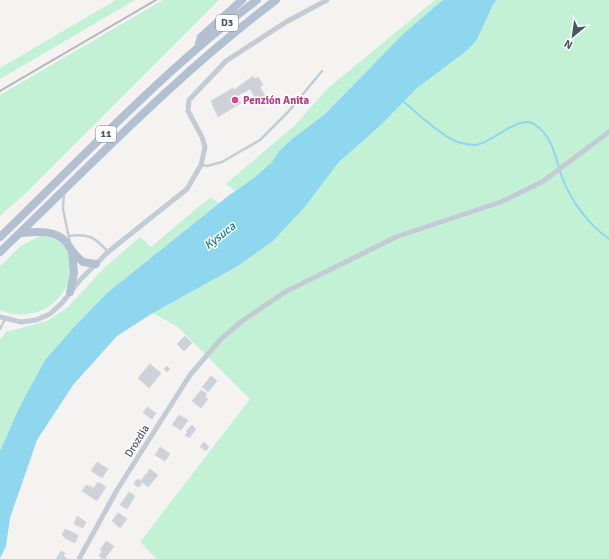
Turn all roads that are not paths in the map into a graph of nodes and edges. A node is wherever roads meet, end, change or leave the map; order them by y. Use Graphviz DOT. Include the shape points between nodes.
graph roads {
  1 [pos="242,0"];
  2 [pos="258,0"];
  3 [pos="276,0"];
  4 [pos="327,0"];
  5 [pos="198,48"];
  6 [pos="322,71"];
  7 [pos="609,132"];
  8 [pos="201,165"];
  9 [pos="65,189"];
  10 [pos="20,233"];
  11 [pos="68,236"];
  12 [pos="0,237"];
  13 [pos="72,251"];
  14 [pos="0,252"];
  15 [pos="108,252"];
  16 [pos="96,264"];
  17 [pos="70,292"];
  18 [pos="3,318"];
  19 [pos="0,329"];
  20 [pos="79,559"];
  1 -- 5 [label="main road" via="201,37"];
  2 -- 5 [label="main road, D3"];
  3 -- 9 [label="main road, 11" via="232,33 187,72"];
  4 -- 8 [label="street" via="286,22 226,61 189,100 188,111 205,147"];
  5 -- 12 [label="main road, 11"];
  6 -- 8 [label="lane" via="288,112 260,140 222,162"];
  7 -- 20 [label="street, Drozdia" via="542,182 519,195 396,237 267,304 221,340 190,375 117,490"];
  8 -- 15 [label="street" via="187,189"];
  9 -- 10 [label="main road, 11"];
  9 -- 11 [label="lane" via="63,209"];
  10 -- 13 [label="main road" via="40,232 56,235 64,240"];
  10 -- 14 [label="main road, 11"];
  11 -- 13 [label="lane"];
  11 -- 15 [label="lane" via="81,234 90,237"];
  13 -- 16 [label="main road" via="83,262"];
  13 -- 17 [label="main road" via="74,273"];
  15 -- 16 [label="street"];
  16 -- 17 [label="street"];
  17 -- 18 [label="street" via="54,310 36,320 21,322"];
  18 -- 19 [label="lane"];
}
